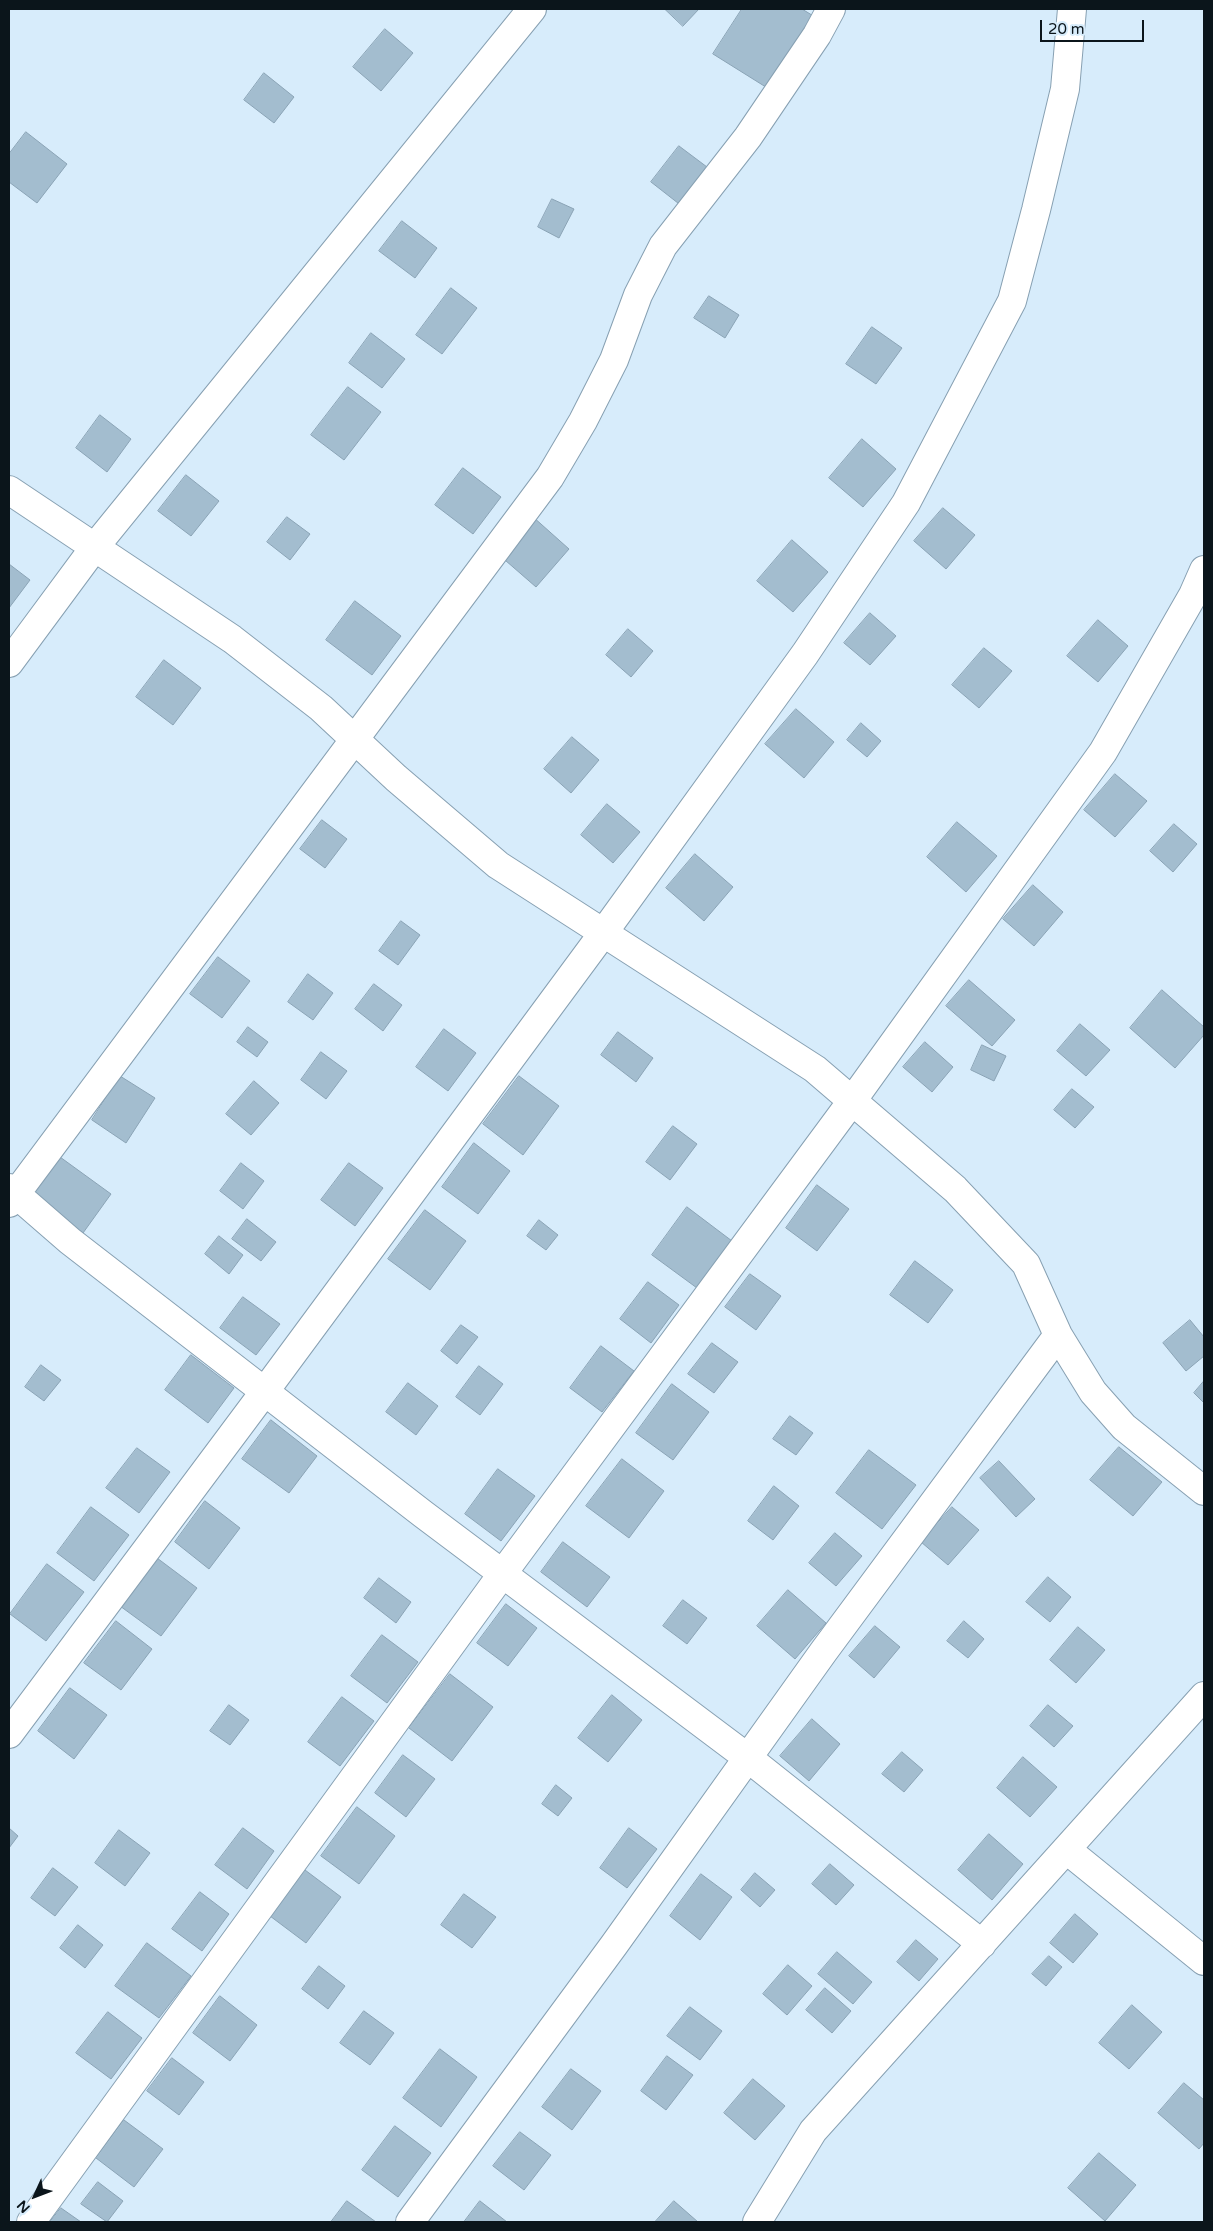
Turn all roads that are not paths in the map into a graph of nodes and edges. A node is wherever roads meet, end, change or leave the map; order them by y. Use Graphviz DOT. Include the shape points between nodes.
graph roads {
  1 [pos="532,9"];
  2 [pos="831,9"];
  3 [pos="1072,9"];
  4 [pos="9,490"];
  5 [pos="94,548"];
  6 [pos="1204,570"];
  7 [pos="9,663"];
  8 [pos="354,739"];
  9 [pos="604,932"];
  10 [pos="852,1101"];
  11 [pos="11,1196"];
  12 [pos="1058,1335"];
  13 [pos="265,1391"];
  14 [pos="1204,1491"];
  15 [pos="503,1573"];
  16 [pos="1204,1696"];
  17 [pos="9,1734"];
  18 [pos="748,1758"];
  19 [pos="1067,1850"];
  20 [pos="982,1944"];
  21 [pos="1204,1961"];
  22 [pos="31,2222"];
  23 [pos="410,2222"];
  24 [pos="757,2222"];
  1 -- 5 [label="street"];
  2 -- 8 [label="street" via="748,137 663,246 638,295 614,360 550,478"];
  3 -- 9 [label="street" via="1065,89 1012,301 906,503 806,654"];
  4 -- 5 [label="street"];
  5 -- 7 [label="street"];
  5 -- 8 [label="street" via="232,639 321,708"];
  6 -- 10 [label="street" via="1193,595 1103,752"];
  8 -- 9 [label="street" via="498,865"];
  8 -- 11 [label="street"];
  9 -- 10 [label="street" via="815,1069"];
  9 -- 13 [label="street"];
  10 -- 12 [label="street" via="955,1189 1026,1264"];
  10 -- 15 [label="street"];
  11 -- 13 [label="street"];
  12 -- 14 [label="street" via="1093,1392 1124,1428"];
  12 -- 18 [label="street"];
  13 -- 15 [label="street"];
  13 -- 17 [label="street"];
  15 -- 18 [label="street"];
  15 -- 22 [label="street"];
  16 -- 19 [label="street"];
  18 -- 20 [label="street"];
  18 -- 23 [label="street"];
  19 -- 20 [label="street"];
  19 -- 21 [label="street"];
  20 -- 24 [label="street" via="813,2131"];
}
